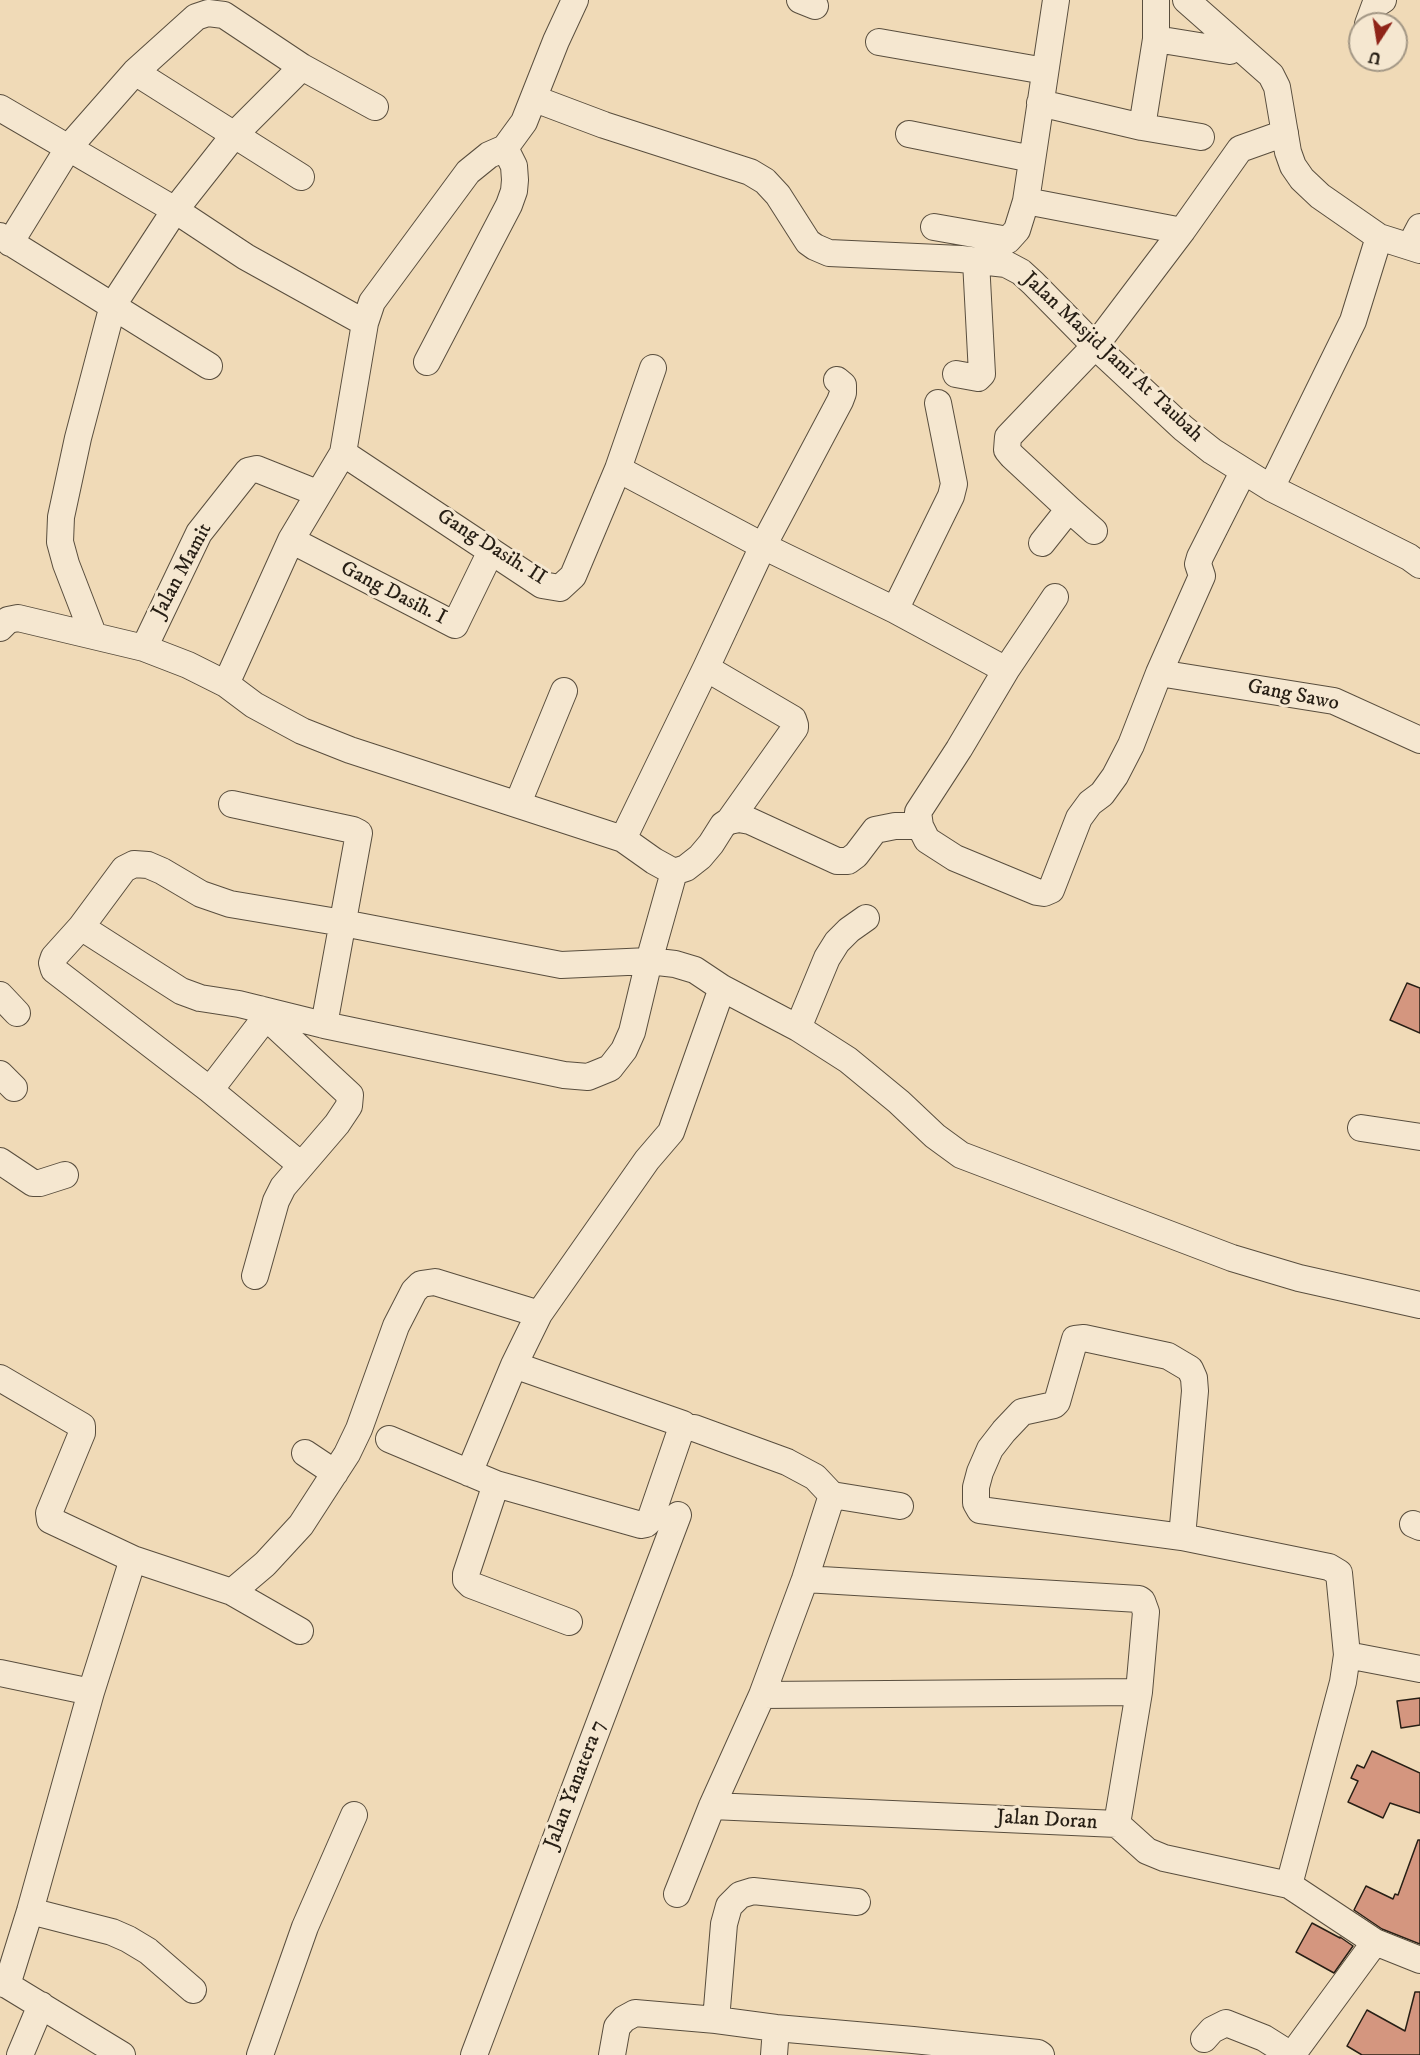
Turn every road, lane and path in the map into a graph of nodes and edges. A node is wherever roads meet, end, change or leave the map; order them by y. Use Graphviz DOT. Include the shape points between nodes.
graph roads {
  1 [pos="574,0"];
  2 [pos="1056,0"];
  3 [pos="1156,0"];
  4 [pos="1186,0"];
  5 [pos="1383,0"];
  6 [pos="1372,12"];
  7 [pos="1156,39"];
  8 [pos="879,42"];
  9 [pos="1230,51"];
  10 [pos="302,67"];
  11 [pos="1045,71"];
  12 [pos="135,72"];
  13 [pos="535,99"];
  14 [pos="1040,103"];
  15 [pos="375,107"];
  16 [pos="0,108"];
  17 [pos="1142,127"];
  18 [pos="1285,133"];
  19 [pos="235,134"];
  20 [pos="909,134"];
  21 [pos="1201,137"];
  22 [pos="69,147"];
  23 [pos="505,148"];
  24 [pos="1032,159"];
  25 [pos="302,177"];
  26 [pos="1026,201"];
  27 [pos="175,210"];
  28 [pos="934,227"];
  29 [pos="1182,231"];
  30 [pos="1379,237"];
  31 [pos="5,240"];
  32 [pos="1417,241"];
  33 [pos="976,261"];
  34 [pos="113,305"];
  35 [pos="364,323"];
  36 [pos="1095,346"];
  37 [pos="426,362"];
  38 [pos="209,366"];
  39 [pos="653,368"];
  40 [pos="956,374"];
  41 [pos="837,380"];
  42 [pos="938,403"];
  43 [pos="342,453"];
  44 [pos="618,469"];
  45 [pos="1243,472"];
  46 [pos="1271,488"];
  47 [pos="317,493"];
  48 [pos="1069,509"];
  49 [pos="1094,531"];
  50 [pos="291,540"];
  51 [pos="1042,543"];
  52 [pos="763,546"];
  53 [pos="491,551"];
  54 [pos="1420,566"];
  55 [pos="1055,597"];
  56 [pos="895,610"];
  57 [pos="0,628"];
  58 [pos="93,634"];
  59 [pos="144,648"];
  60 [pos="706,668"];
  61 [pos="1006,670"];
  62 [pos="1159,673"];
  63 [pos="226,684"];
  64 [pos="564,691"];
  65 [pos="1420,740"];
  66 [pos="518,803"];
  67 [pos="232,804"];
  68 [pos="729,820"];
  69 [pos="920,826"];
  70 [pos="623,839"];
  71 [pos="674,872"];
  72 [pos="866,918"];
  73 [pos="343,923"];
  74 [pos="81,927"];
  75 [pos="649,961"];
  76 [pos="722,988"];
  77 [pos="263,1013"];
  78 [pos="324,1026"];
  79 [pos="798,1028"];
  80 [pos="210,1090"];
  81 [pos="1361,1128"];
  82 [pos="1420,1137"];
  83 [pos="0,1161"];
  84 [pos="301,1165"];
  85 [pos="65,1175"];
  86 [pos="255,1276"];
  87 [pos="1420,1305"];
  88 [pos="539,1314"];
  89 [pos="513,1365"];
  90 [pos="0,1378"];
  91 [pos="694,1428"];
  92 [pos="389,1439"];
  93 [pos="305,1453"];
  94 [pos="335,1473"];
  95 [pos="470,1473"];
  96 [pos="496,1484"];
  97 [pos="832,1495"];
  98 [pos="900,1506"];
  99 [pos="678,1515"];
  100 [pos="1182,1537"];
  101 [pos="134,1559"];
  102 [pos="805,1579"];
  103 [pos="232,1592"];
  104 [pos="570,1622"];
  105 [pos="300,1631"];
  106 [pos="1347,1655"];
  107 [pos="1420,1669"];
  108 [pos="0,1673"];
  109 [pos="91,1692"];
  110 [pos="1138,1692"];
  111 [pos="762,1695"];
  112 [pos="712,1806"];
  113 [pos="354,1815"];
  114 [pos="1117,1824"];
  115 [pos="1289,1885"];
  116 [pos="677,1894"];
  117 [pos="857,1902"];
  118 [pos="30,1911"];
  119 [pos="1375,1942"];
  120 [pos="1420,1960"];
  121 [pos="3,1984"];
  122 [pos="193,1990"];
  123 [pos="41,2005"];
  124 [pos="716,2020"];
  125 [pos="776,2028"];
  126 [pos="1204,2039"];
  127 [pos="912,2047"];
  128 [pos="110,2052"];
  129 [pos="20,2055"];
  130 [pos="260,2055"];
  131 [pos="474,2055"];
  132 [pos="612,2055"];
  133 [pos="774,2055"];
  134 [pos="1041,2055"];
  135 [pos="1292,2055"];
  1 -- 13 [label="street"];
  2 -- 11 [label="street"];
  3 -- 7 [label="street"];
  4 -- 18 [label="street" via="1271,75 1277,87"];
  5 -- 6 [label="street" via="1375,4"];
  7 -- 9 [label="street"];
  7 -- 17 [label="street"];
  8 -- 11 [label="street"];
  10 -- 12 [label="street" via="224,15 208,13 196,18"];
  10 -- 15 [label="street"];
  10 -- 19 [label="street"];
  11 -- 14 [label="street"];
  12 -- 19 [label="street"];
  12 -- 22 [label="street"];
  13 -- 23 [label="street"];
  13 -- 33 [label="street, Jalan Masjid Jami At Taubah" via="750,172 778,195 808,242 830,253"];
  14 -- 17 [label="street"];
  14 -- 24 [label="street"];
  16 -- 22 [label="street"];
  17 -- 21 [label="street"];
  18 -- 29 [label="street" via="1240,149"];
  18 -- 30 [label="street" via="1290,159 1302,179"];
  19 -- 25 [label="street"];
  19 -- 27 [label="street"];
  20 -- 24 [label="street"];
  22 -- 27 [label="street"];
  22 -- 31 [label="street"];
  23 -- 35 [label="street" via="489,155 454,189 372,302"];
  23 -- 37 [label="street" via="514,166 515,180 509,205"];
  24 -- 26 [label="street"];
  26 -- 28 [label="street" via="1017,230 1008,240"];
  26 -- 29 [label="street"];
  27 -- 34 [label="street"];
  27 -- 35 [label="street" via="246,256"];
  29 -- 36 [label="street"];
  30 -- 32 [label="street"];
  30 -- 46 [label="street" via="1353,321"];
  31 -- 34 [label="street"];
  33 -- 36 [label="street, Jalan Masjid Jami At Taubah" via="1006,264 1021,272"];
  33 -- 40 [label="street" via="982,374 978,378"];
  34 -- 38 [label="street"];
  34 -- 58 [label="street" via="61,517 60,542 66,564"];
  35 -- 43 [label="street"];
  36 -- 45 [label="street, Jalan Masjid Jami At Taubah" via="1183,428"];
  36 -- 48 [label="street" via="1008,437 1006,444 1012,456"];
  39 -- 44 [label="street, Gang Dasih. II"];
  41 -- 52 [label="street" via="843,385 840,401"];
  42 -- 56 [label="street" via="954,484"];
  43 -- 47 [label="street"];
  43 -- 53 [label="street, Gang Dasih. II"];
  44 -- 52 [label="street"];
  44 -- 53 [label="street, Gang Dasih. II" via="573,576 560,588 542,585"];
  45 -- 46 [label="street, Jalan Masjid Jami At Taubah"];
  45 -- 62 [label="street" via="1200,557 1202,576"];
  46 -- 54 [label="street, Jalan Masjid Jami At Taubah"];
  47 -- 50 [label="street"];
  47 -- 59 [label="street, Jalan Mamit" via="257,469 248,471 199,533"];
  48 -- 49 [label="street"];
  48 -- 51 [label="street"];
  50 -- 53 [label="street, Gang Dasih. I" via="455,625"];
  50 -- 63 [label="street"];
  52 -- 56 [label="street"];
  52 -- 60 [label="street"];
  55 -- 61 [label="street"];
  56 -- 61 [label="street"];
  57 -- 58 [label="street" via="8,620 18,618"];
  58 -- 59 [label="street"];
  59 -- 63 [label="street"];
  60 -- 68 [label="street" via="793,719 795,725"];
  60 -- 70 [label="street"];
  61 -- 69 [label="street" via="918,812"];
  62 -- 65 [label="street, Gang Sawo" via="1335,701"];
  62 -- 69 [label="street" via="1115,776 1079,818 1051,890 1037,892 955,858 927,840"];
  63 -- 66 [label="street" via="254,705 302,731"];
  64 -- 66 [label="street"];
  66 -- 70 [label="street"];
  67 -- 73 [label="street" via="358,833"];
  68 -- 69 [label="street" via="750,821 837,861 848,861 856,855 875,830"];
  68 -- 71 [label="street" via="700,857"];
  70 -- 71 [label="street"];
  71 -- 75 [label="street"];
  72 -- 79 [label="street" via="837,942 827,958"];
  73 -- 74 [label="street" via="223,902 148,865 134,864 124,869"];
  73 -- 75 [label="street" via="561,964"];
  73 -- 78 [label="street"];
  74 -- 77 [label="street" via="181,991"];
  74 -- 80 [label="street" via="54,957 54,970"];
  75 -- 76 [label="street" via="695,970"];
  75 -- 78 [label="street" via="624,1050 610,1068 588,1077"];
  76 -- 79 [label="street"];
  76 -- 88 [label="street" via="671,1132"];
  77 -- 78 [label="street"];
  77 -- 80 [label="street"];
  77 -- 84 [label="street" via="350,1095 349,1106 337,1124"];
  79 -- 87 [label="street" via="848,1060 961,1155 1243,1262"];
  80 -- 84 [label="street"];
  81 -- 82 [label="street"];
  83 -- 85 [label="street" via="33,1183"];
  84 -- 86 [label="street" via="276,1201"];
  88 -- 89 [label="street"];
  88 -- 94 [label="street" via="435,1282 421,1284 396,1326 359,1429"];
  89 -- 95 [label="street"];
  89 -- 96 [label="street" via="683,1424 646,1524"];
  90 -- 101 [label="street" via="82,1426 49,1513 50,1520"];
  91 -- 97 [label="street" via="788,1462 815,1477"];
  92 -- 95 [label="street"];
  93 -- 94 [label="street"];
  94 -- 103 [label="street" via="301,1525"];
  95 -- 96 [label="street"];
  96 -- 104 [label="street" via="466,1580"];
  97 -- 98 [label="street"];
  97 -- 102 [label="street"];
  99 -- 131 [label="street, Jalan Yanatera 7"];
  100 -- 100 [label="street" via="978,1508 976,1487 990,1449 1022,1413 1057,1402 1075,1339 1168,1356 1190,1369 1195,1391"];
  100 -- 106 [label="street" via="1338,1571"];
  101 -- 103 [label="street"];
  101 -- 109 [label="street"];
  102 -- 110 [label="street" via="1139,1599 1146,1612"];
  102 -- 111 [label="street"];
  103 -- 105 [label="street"];
  106 -- 107 [label="street"];
  106 -- 115 [label="street"];
  108 -- 109 [label="street"];
  109 -- 118 [label="street"];
  110 -- 111 [label="street"];
  110 -- 114 [label="street"];
  111 -- 112 [label="street"];
  112 -- 114 [label="street, Jalan Doran"];
  112 -- 116 [label="street"];
  113 -- 130 [label="street" via="305,1928"];
  114 -- 115 [label="street, Jalan Doran" via="1148,1851 1164,1858"];
  115 -- 119 [label="street, Jalan Doran"];
  117 -- 124 [label="street" via="753,1890 740,1895 729,1906 724,1924"];
  118 -- 121 [label="street"];
  118 -- 122 [label="street" via="128,1939"];
  119 -- 120 [label="street, Jalan Doran"];
  119 -- 135 [label="street"];
  121 -- 123 [label="street"];
  123 -- 128 [label="street"];
  123 -- 129 [label="street"];
  124 -- 125 [label="street"];
  124 -- 132 [label="street" via="635,2013 617,2027"];
  125 -- 127 [label="street"];
  125 -- 133 [label="street"];
  126 -- 135 [label="street" via="1226,2024 1264,2038"];
  127 -- 134 [label="street"];
}
